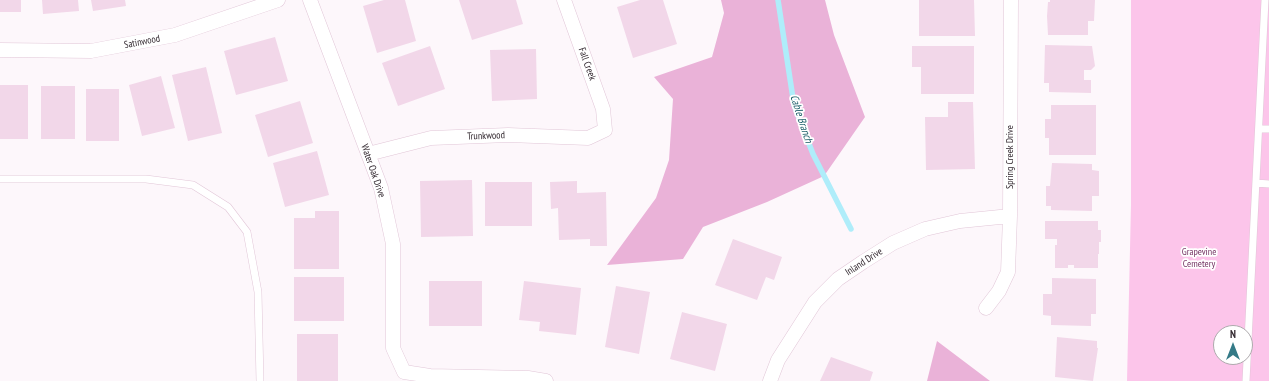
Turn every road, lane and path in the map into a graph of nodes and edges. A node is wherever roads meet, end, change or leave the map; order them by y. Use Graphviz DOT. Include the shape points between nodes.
graph roads {
  1 [pos="278,0"];
  2 [pos="310,0"];
  3 [pos="564,0"];
  4 [pos="1011,0"];
  5 [pos="1265,0"];
  6 [pos="0,50"];
  7 [pos="1266,54"];
  8 [pos="1259,129"];
  9 [pos="1269,129"];
  10 [pos="605,130"];
  11 [pos="368,154"];
  12 [pos="0,179"];
  13 [pos="1256,183"];
  14 [pos="1269,184"];
  15 [pos="1010,216"];
  16 [pos="986,308"];
  17 [pos="260,381"];
  18 [pos="546,381"];
  19 [pos="770,381"];
  20 [pos="1246,381"];
  1 -- 6 [label="street, Satinwood" via="174,35 91,51"];
  2 -- 11 [label="street, Water Oak Drive"];
  3 -- 10 [label="street, Fall Creek" via="603,109"];
  4 -- 15 [label="street, Spring Creek Drive"];
  5 -- 7 [label="lane"];
  7 -- 8 [label="lane"];
  8 -- 9 [label="lane"];
  8 -- 13 [label="lane"];
  10 -- 11 [label="street, Trunkwood" via="588,138 508,135 431,138"];
  11 -- 18 [label="street, Water Oak Drive" via="381,188 393,244 393,348 404,372 430,376 528,378"];
  12 -- 17 [label="lane" via="146,179 194,185 228,207 247,232 258,292"];
  13 -- 14 [label="lane"];
  13 -- 20 [label="lane"];
  15 -- 16 [label="street, Spring Creek Drive" via="1008,272 999,291"];
  15 -- 19 [label="street, Inland Drive" via="960,221 925,229 893,243 838,279 815,302 778,360"];
}
